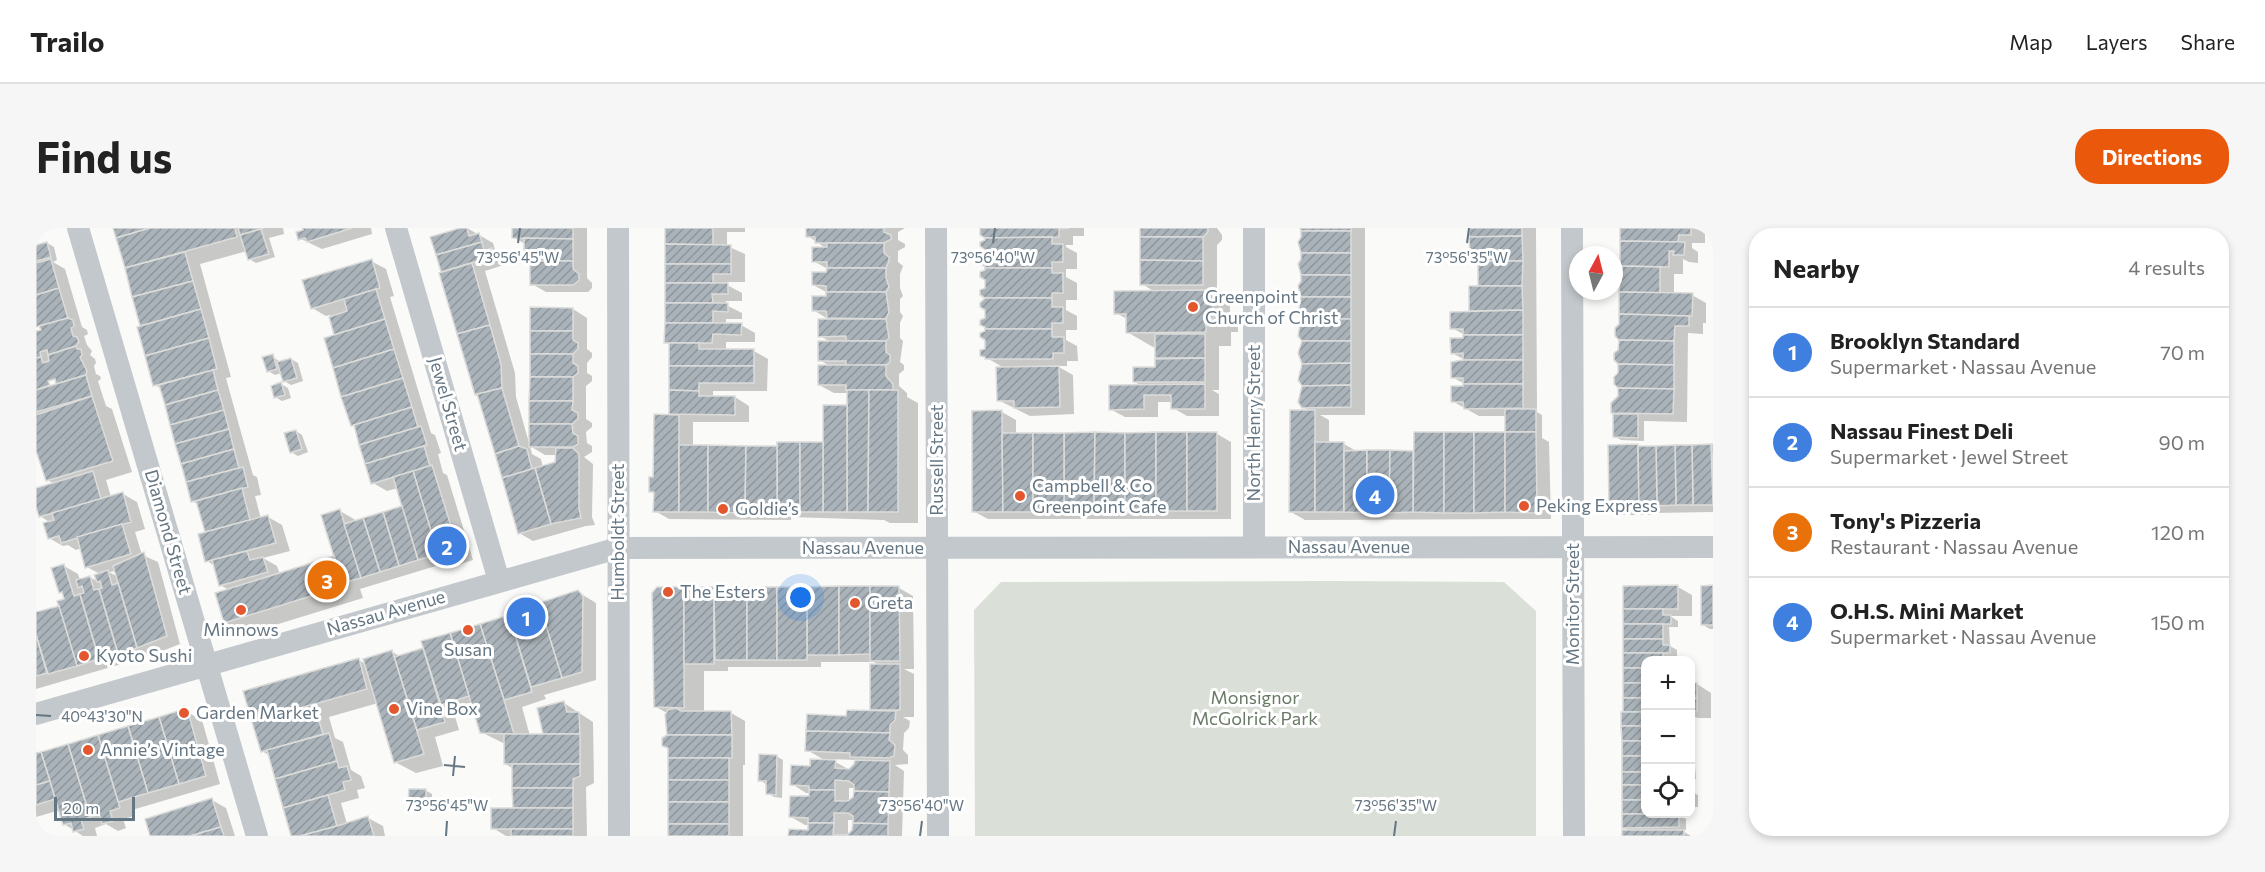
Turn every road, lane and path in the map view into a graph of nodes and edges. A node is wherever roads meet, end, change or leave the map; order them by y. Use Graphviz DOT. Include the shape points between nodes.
graph roads {
  1 [pos="78,228"];
  2 [pos="396,228"];
  3 [pos="618,228"];
  4 [pos="936,228"];
  5 [pos="1254,228"];
  6 [pos="1572,228"];
  7 [pos="1254,546"];
  8 [pos="1573,547"];
  9 [pos="1713,547"];
  10 [pos="618,548"];
  11 [pos="937,549"];
  12 [pos="499,581"];
  13 [pos="207,664"];
  14 [pos="36,714"];
  15 [pos="257,836"];
  16 [pos="619,836"];
  17 [pos="938,836"];
  18 [pos="1574,836"];
  1 -- 13 [label="street, Diamond Street"];
  2 -- 12 [label="street, Jewel Street"];
  3 -- 10 [label="street, Humboldt Street"];
  4 -- 11 [label="street, Russell Street"];
  5 -- 7 [label="street, North Henry Street"];
  6 -- 8 [label="street, Monitor Street"];
  7 -- 8 [label="street, Nassau Avenue"];
  7 -- 11 [label="street, Nassau Avenue"];
  8 -- 9 [label="street, Nassau Avenue"];
  8 -- 18 [label="street, Monitor Street"];
  10 -- 11 [label="street, Nassau Avenue"];
  10 -- 12 [label="street, Nassau Avenue"];
  10 -- 16 [label="street, Humboldt Street"];
  11 -- 17 [label="street, Russell Street"];
  12 -- 13 [label="street, Nassau Avenue"];
  13 -- 14 [label="street, Nassau Avenue"];
  13 -- 15 [label="street, Diamond Street"];
}
